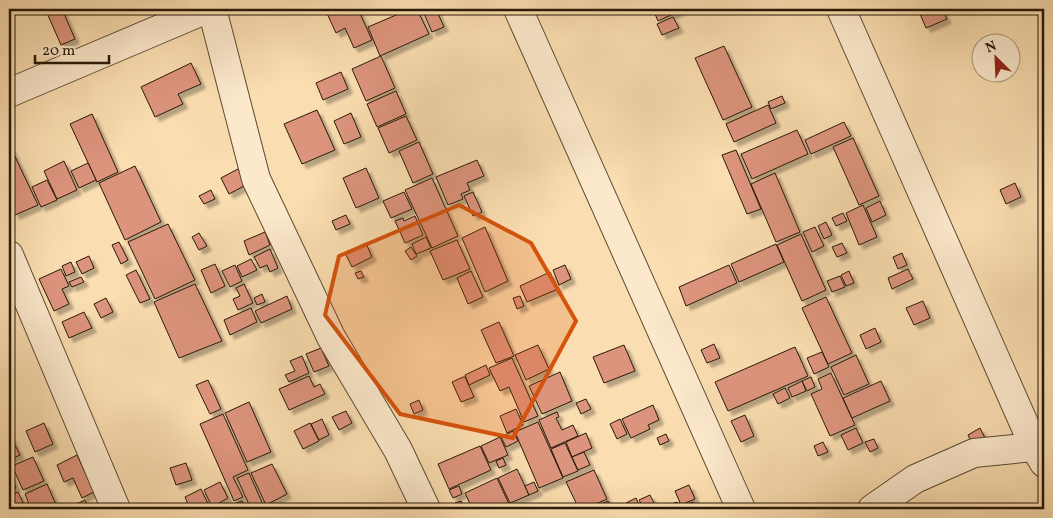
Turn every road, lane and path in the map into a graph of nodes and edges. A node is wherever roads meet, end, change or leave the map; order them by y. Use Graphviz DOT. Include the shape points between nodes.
graph roads {
  1 [pos="207,9"];
  2 [pos="212,9"];
  3 [pos="518,9"];
  4 [pos="841,9"];
  5 [pos="9,93"];
  6 [pos="9,255"];
  7 [pos="1041,452"];
  8 [pos="116,509"];
  9 [pos="426,509"];
  10 [pos="741,509"];
  11 [pos="872,509"];
  1 -- 5 [label="street"];
  2 -- 9 [label="street" via="256,179 331,337 398,450"];
  3 -- 10 [label="street"];
  4 -- 7 [label="street"];
  6 -- 8 [label="street"];
  7 -- 11 [label="street" via="974,453 915,479"];
}
